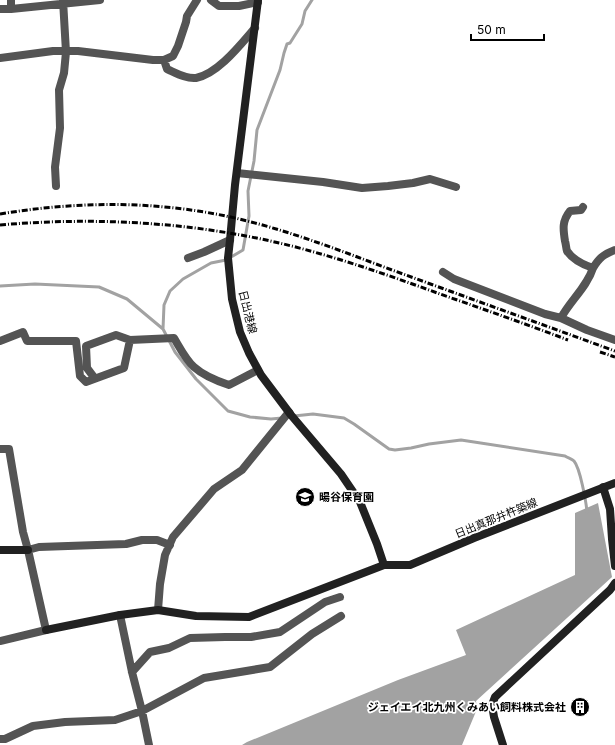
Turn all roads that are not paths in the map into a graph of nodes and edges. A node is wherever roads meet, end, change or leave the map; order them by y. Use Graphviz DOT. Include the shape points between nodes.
graph roads {
  1 [pos="11,0"];
  2 [pos="100,0"];
  3 [pos="197,0"];
  4 [pos="211,0"];
  5 [pos="258,1"];
  6 [pos="63,2"];
  7 [pos="0,9"];
  8 [pos="11,9"];
  9 [pos="255,28"];
  10 [pos="66,52"];
  11 [pos="0,58"];
  12 [pos="164,60"];
  13 [pos="236,173"];
  14 [pos="56,186"];
  15 [pos="456,187"];
  16 [pos="583,207"];
  17 [pos="230,240"];
  18 [pos="615,250"];
  19 [pos="188,258"];
  20 [pos="593,268"];
  21 [pos="443,272"];
  22 [pos="561,318"];
  23 [pos="130,340"];
  24 [pos="615,340"];
  25 [pos="0,341"];
  26 [pos="258,370"];
  27 [pos="93,376"];
  28 [pos="290,414"];
  29 [pos="0,449"];
  30 [pos="615,483"];
  31 [pos="603,487"];
  32 [pos="170,545"];
  33 [pos="0,550"];
  34 [pos="28,550"];
  35 [pos="384,564"];
  36 [pos="615,566"];
  37 [pos="615,583"];
  38 [pos="340,597"];
  39 [pos="158,610"];
  40 [pos="120,615"];
  41 [pos="341,616"];
  42 [pos="46,630"];
  43 [pos="0,641"];
  44 [pos="132,672"];
  45 [pos="142,711"];
  46 [pos="0,738"];
  47 [pos="149,745"];
  48 [pos="503,745"];
  1 -- 8 [label="street"];
  2 -- 6 [label="street"];
  3 -- 12 [label="street" via="187,16 173,56"];
  4 -- 5 [label="street" via="219,6 239,6"];
  5 -- 9 [label="main road, 日出港線"];
  6 -- 8 [label="street"];
  6 -- 10 [label="street"];
  7 -- 8 [label="street"];
  9 -- 12 [label="street" via="229,57 208,73 196,78 167,69"];
  9 -- 13 [label="main road, 日出港線"];
  10 -- 11 [label="street" via="53,51"];
  10 -- 12 [label="street" via="105,53"];
  10 -- 14 [label="street" via="59,90 60,128 55,167"];
  13 -- 15 [label="street" via="362,188 430,179"];
  13 -- 17 [label="main road, 日出港線"];
  16 -- 20 [label="street" via="581,210 570,211 565,217 563,229 567,250 582,264"];
  17 -- 19 [label="street"];
  17 -- 26 [label="main road, 日出港線" via="228,258 232,299 240,332"];
  18 -- 20 [label="street" via="599,258"];
  20 -- 22 [label="street" via="591,276"];
  21 -- 22 [label="street" via="454,279"];
  22 -- 24 [label="street"];
  23 -- 25 [label="street" via="124,368 86,382 80,376 76,341 28,341 23,332"];
  23 -- 26 [label="street" via="174,338 194,367 229,385"];
  23 -- 27 [label="street" via="116,335 86,346 87,368"];
  26 -- 28 [label="main road, 日出港線"];
  28 -- 32 [label="street" via="242,470 214,489 173,537"];
  28 -- 35 [label="main road, 日出港線" via="341,474 360,502"];
  29 -- 34 [label="street" via="9,449"];
  30 -- 31 [label="main road, 日出真那井杵築線"];
  31 -- 35 [label="main road, 日出真那井杵築線" via="410,565"];
  31 -- 36 [label="main road" via="610,508"];
  32 -- 34 [label="street" via="157,540 142,540 126,544 39,547"];
  32 -- 39 [label="street" via="165,555"];
  33 -- 34 [label="main road"];
  34 -- 42 [label="street"];
  35 -- 39 [label="main road" via="248,617 196,616"];
  37 -- 48 [label="main road" via="495,697 493,711"];
  38 -- 44 [label="street" via="325,602 280,632 251,637 190,638 169,648 150,652"];
  39 -- 40 [label="main road"];
  40 -- 42 [label="main road"];
  40 -- 44 [label="street"];
  41 -- 45 [label="street" via="312,634 270,668 204,678"];
  42 -- 43 [label="street"];
  44 -- 45 [label="street"];
  45 -- 46 [label="street" via="115,720 32,726 5,739"];
  45 -- 47 [label="street"];
}
